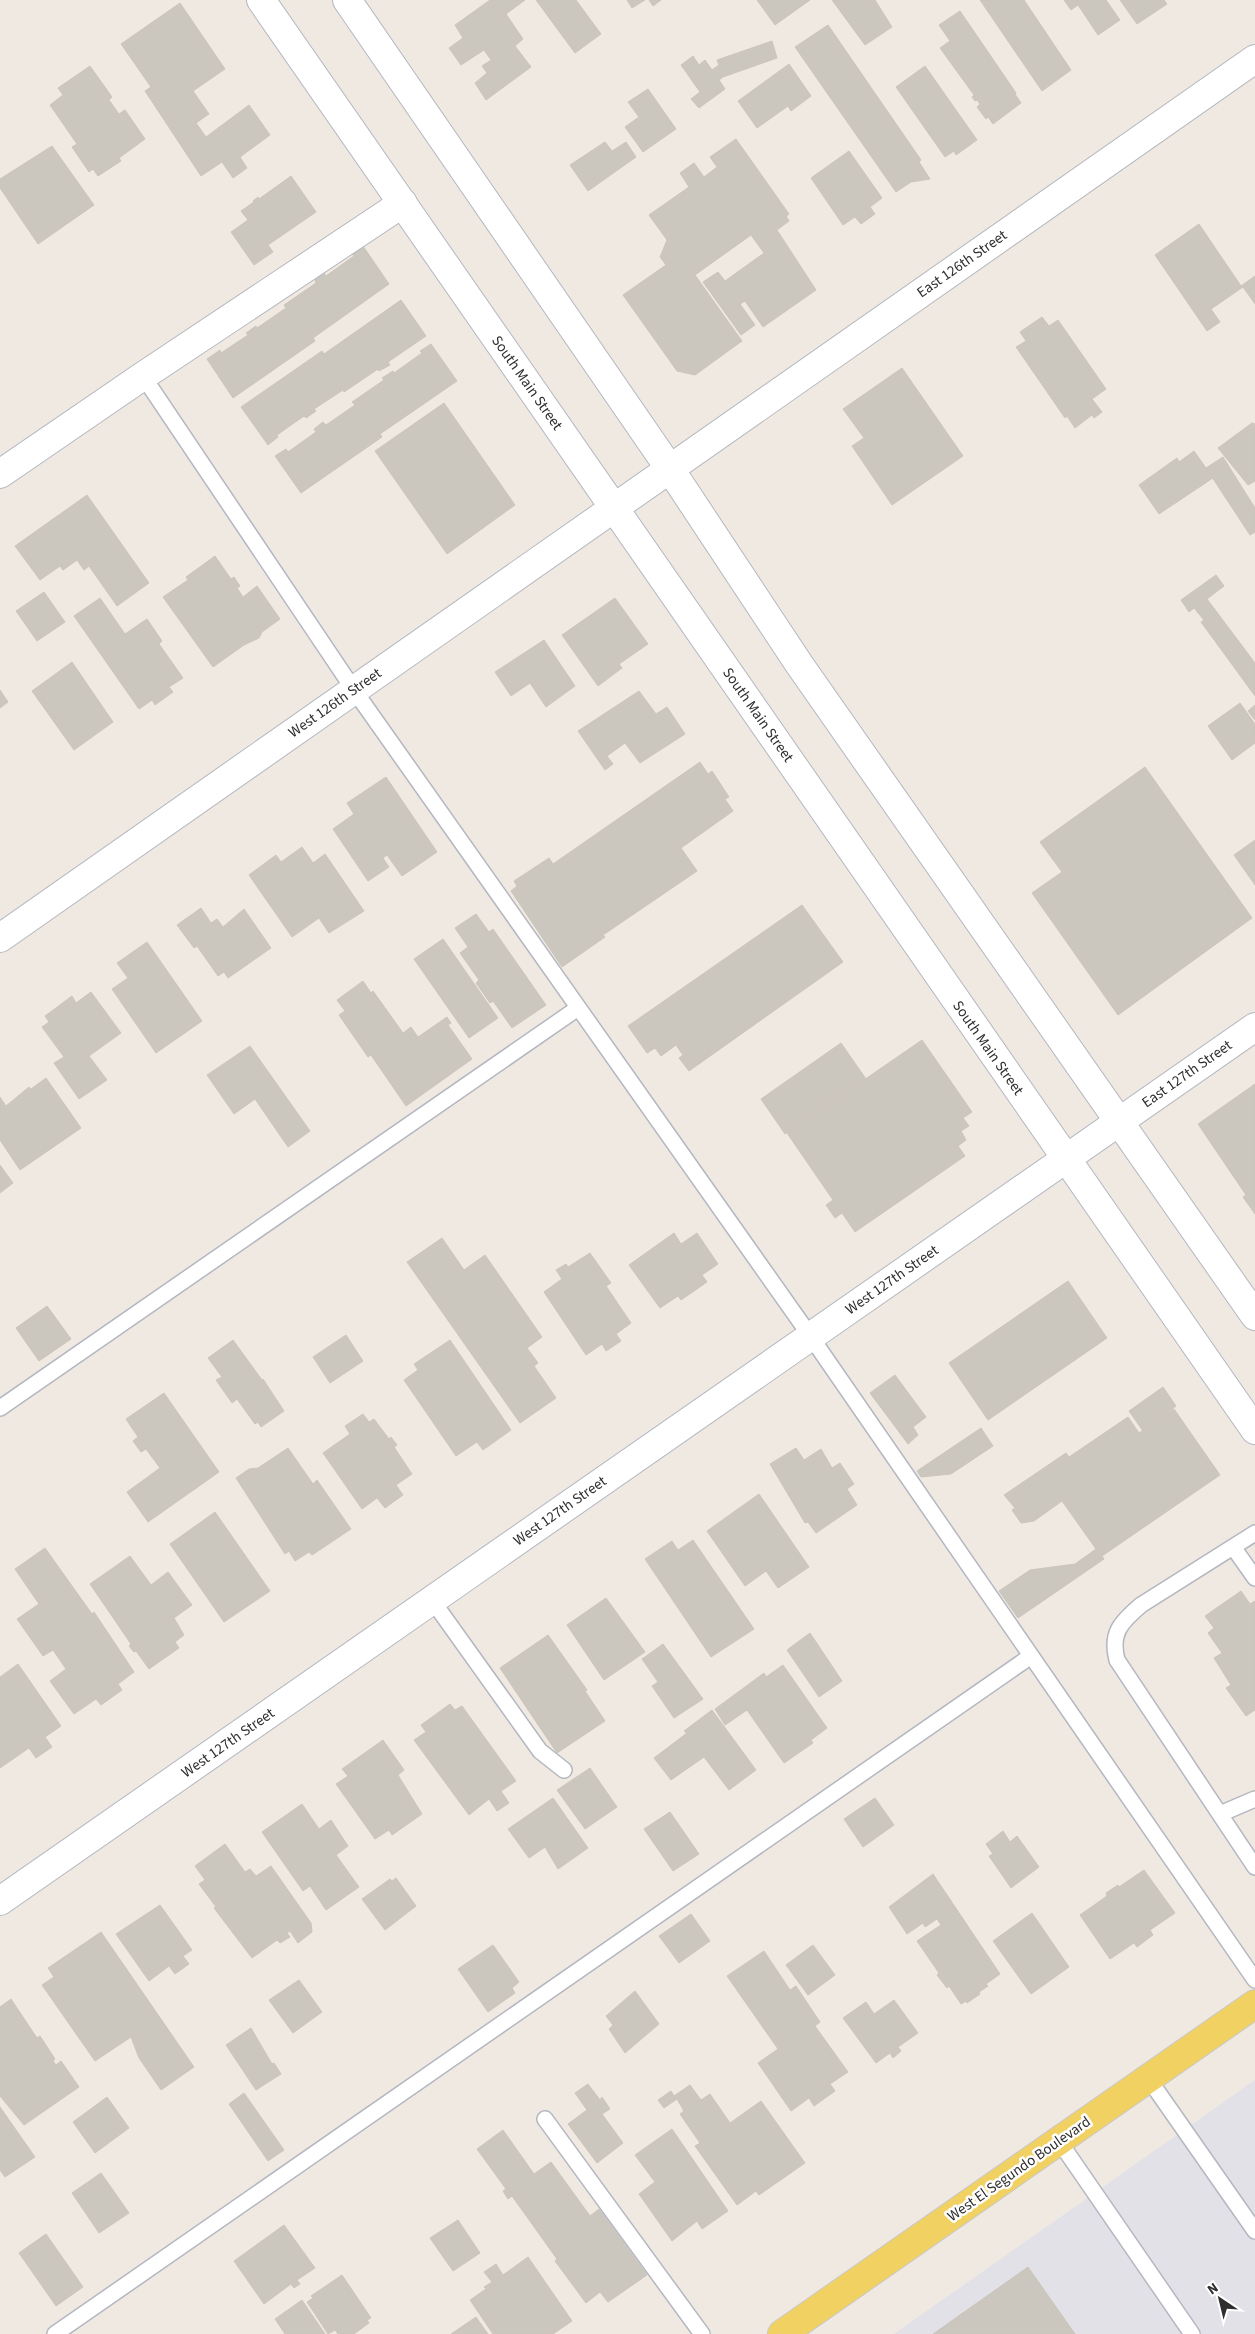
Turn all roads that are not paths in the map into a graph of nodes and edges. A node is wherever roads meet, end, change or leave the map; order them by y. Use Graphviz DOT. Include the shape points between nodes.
graph roads {
  1 [pos="261,0"];
  2 [pos="347,0"];
  3 [pos="1255,59"];
  4 [pos="402,203"];
  5 [pos="142,376"];
  6 [pos="670,469"];
  7 [pos="0,474"];
  8 [pos="614,508"];
  9 [pos="354,690"];
  10 [pos="0,938"];
  11 [pos="578,1008"];
  12 [pos="1255,1026"];
  13 [pos="1120,1121"];
  14 [pos="1065,1159"];
  15 [pos="1255,1316"];
  16 [pos="811,1337"];
  17 [pos="0,1408"];
  18 [pos="1255,1430"];
  19 [pos="1255,1533"];
  20 [pos="1233,1547"];
  21 [pos="1255,1578"];
  22 [pos="432,1600"];
  23 [pos="1031,1656"];
  24 [pos="564,1770"];
  25 [pos="1255,1799"];
  26 [pos="1220,1814"];
  27 [pos="1255,1867"];
  28 [pos="0,1901"];
  29 [pos="1255,1980"];
  30 [pos="1255,2004"];
  31 [pos="1148,2078"];
  32 [pos="545,2119"];
  33 [pos="1059,2141"];
  34 [pos="1255,2231"];
  35 [pos="55,2334"];
  36 [pos="702,2334"];
  37 [pos="782,2334"];
  38 [pos="1192,2334"];
  1 -- 4 [label="street, South Main Street"];
  2 -- 6 [label="street"];
  3 -- 6 [label="street, East 126th Street"];
  4 -- 5 [label="street"];
  4 -- 8 [label="street, South Main Street"];
  5 -- 7 [label="street"];
  5 -- 9 [label="lane"];
  6 -- 8 [label="street, West 126th Street"];
  6 -- 13 [label="street" via="799,664"];
  8 -- 9 [label="street, West 126th Street"];
  8 -- 14 [label="street, South Main Street"];
  9 -- 10 [label="street, West 126th Street"];
  9 -- 11 [label="lane"];
  11 -- 16 [label="lane"];
  11 -- 17 [label="lane"];
  12 -- 13 [label="street, East 127th Street"];
  13 -- 14 [label="street, West 127th Street"];
  13 -- 15 [label="street"];
  14 -- 16 [label="street, West 127th Street"];
  14 -- 18 [label="street, South Main Street"];
  16 -- 22 [label="street, West 127th Street"];
  16 -- 23 [label="lane"];
  19 -- 20 [label="lane"];
  20 -- 21 [label="lane"];
  20 -- 26 [label="lane" via="1125,1618 1113,1646 1117,1660"];
  22 -- 24 [label="lane" via="540,1751"];
  22 -- 28 [label="street, West 127th Street"];
  23 -- 29 [label="lane"];
  23 -- 35 [label="lane"];
  25 -- 26 [label="lane"];
  26 -- 27 [label="lane"];
  30 -- 31 [label="main road, West El Segundo Boulevard"];
  31 -- 33 [label="main road, West El Segundo Boulevard"];
  31 -- 34 [label="lane"];
  32 -- 36 [label="lane"];
  33 -- 37 [label="main road, West El Segundo Boulevard"];
  33 -- 38 [label="lane"];
}
